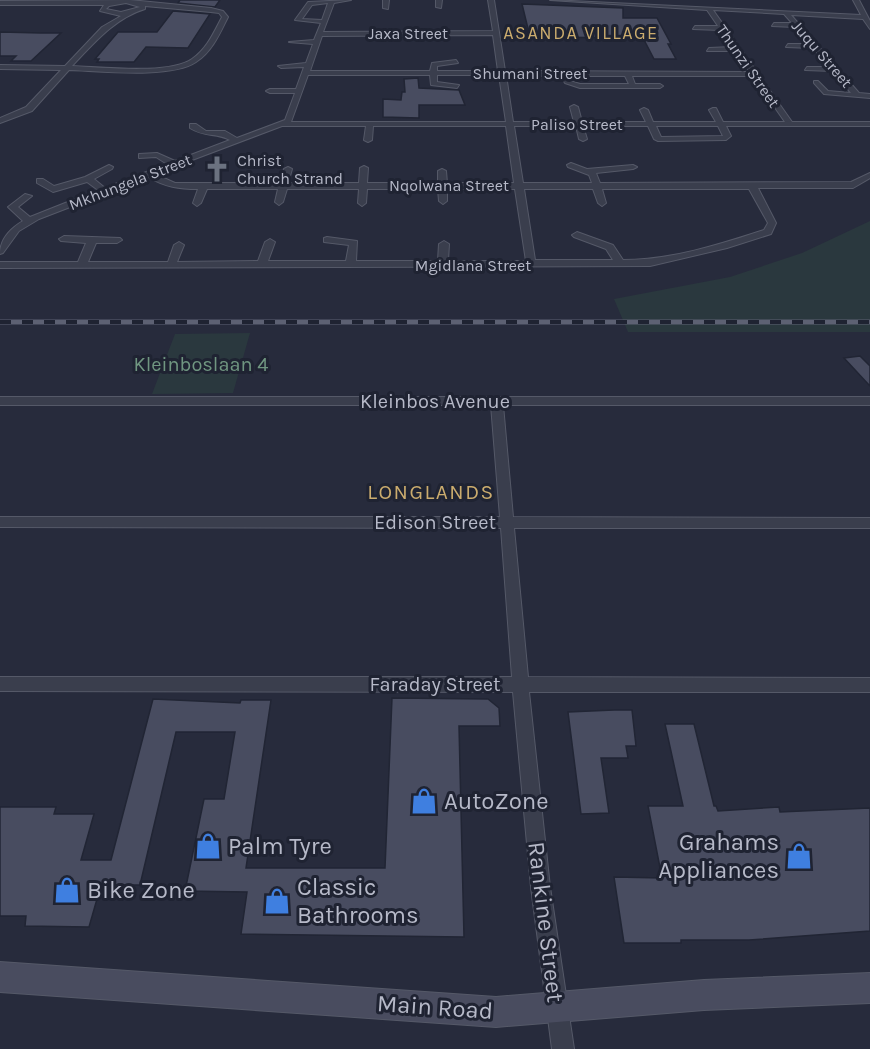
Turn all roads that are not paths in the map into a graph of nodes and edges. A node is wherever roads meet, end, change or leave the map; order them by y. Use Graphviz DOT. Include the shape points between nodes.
graph roads {
  1 [pos="311,0"];
  2 [pos="348,0"];
  3 [pos="386,0"];
  4 [pos="491,0"];
  5 [pos="553,0"];
  6 [pos="856,0"];
  7 [pos="334,1"];
  8 [pos="118,2"];
  9 [pos="140,2"];
  10 [pos="319,3"];
  11 [pos="648,3"];
  12 [pos="774,4"];
  13 [pos="798,5"];
  14 [pos="0,6"];
  15 [pos="824,6"];
  16 [pos="812,7"];
  17 [pos="386,8"];
  18 [pos="708,8"];
  19 [pos="180,9"];
  20 [pos="759,11"];
  21 [pos="785,12"];
  22 [pos="106,13"];
  23 [pos="132,13"];
  24 [pos="816,14"];
  25 [pos="865,17"];
  26 [pos="325,21"];
  27 [pos="774,25"];
  28 [pos="795,25"];
  29 [pos="382,26"];
  30 [pos="870,27"];
  31 [pos="105,28"];
  32 [pos="695,28"];
  33 [pos="721,28"];
  34 [pos="438,31"];
  35 [pos="378,33"];
  36 [pos="496,33"];
  37 [pos="319,38"];
  38 [pos="292,42"];
  39 [pos="433,43"];
  40 [pos="374,44"];
  41 [pos="788,46"];
  42 [pos="813,46"];
  43 [pos="736,49"];
  44 [pos="709,50"];
  45 [pos="456,62"];
  46 [pos="281,66"];
  47 [pos="0,67"];
  48 [pos="68,68"];
  49 [pos="308,69"];
  50 [pos="807,69"];
  51 [pos="834,69"];
  52 [pos="564,73"];
  53 [pos="627,73"];
  54 [pos="435,74"];
  55 [pos="502,74"];
  56 [pos="693,74"];
  57 [pos="753,74"];
  58 [pos="816,82"];
  59 [pos="699,85"];
  60 [pos="457,86"];
  61 [pos="633,86"];
  62 [pos="660,86"];
  63 [pos="270,91"];
  64 [pos="300,91"];
  65 [pos="858,96"];
  66 [pos="870,96"];
  67 [pos="574,107"];
  68 [pos="644,110"];
  69 [pos="713,110"];
  70 [pos="0,121"];
  71 [pos="284,124"];
  72 [pos="370,124"];
  73 [pos="510,124"];
  74 [pos="579,124"];
  75 [pos="649,124"];
  76 [pos="720,124"];
  77 [pos="789,124"];
  78 [pos="870,124"];
  79 [pos="193,126"];
  80 [pos="583,139"];
  81 [pos="368,140"];
  82 [pos="238,141"];
  83 [pos="142,156"];
  84 [pos="175,165"];
  85 [pos="571,165"];
  86 [pos="109,166"];
  87 [pos="633,166"];
  88 [pos="364,168"];
  89 [pos="288,169"];
  90 [pos="442,171"];
  91 [pos="588,171"];
  92 [pos="149,174"];
  93 [pos="870,175"];
  94 [pos="88,179"];
  95 [pos="40,181"];
  96 [pos="283,185"];
  97 [pos="363,185"];
  98 [pos="444,185"];
  99 [pos="519,185"];
  100 [pos="204,186"];
  101 [pos="595,186"];
  102 [pos="752,186"];
  103 [pos="104,191"];
  104 [pos="28,196"];
  105 [pos="443,201"];
  106 [pos="197,202"];
  107 [pos="279,202"];
  108 [pos="362,203"];
  109 [pos="602,203"];
  110 [pos="14,210"];
  111 [pos="0,213"];
  112 [pos="29,221"];
  113 [pos="577,235"];
  114 [pos="64,239"];
  115 [pos="92,240"];
  116 [pos="117,240"];
  117 [pos="327,240"];
  118 [pos="270,242"];
  119 [pos="444,244"];
  120 [pos="179,245"];
  121 [pos="0,251"];
  122 [pos="531,264"];
  123 [pos="620,264"];
  124 [pos="0,265"];
  125 [pos="82,265"];
  126 [pos="171,265"];
  127 [pos="262,265"];
  128 [pos="350,265"];
  129 [pos="443,265"];
  130 [pos="0,401"];
  131 [pos="497,401"];
  132 [pos="870,401"];
  133 [pos="508,521"];
  134 [pos="0,522"];
  135 [pos="870,523"];
  136 [pos="0,684"];
  137 [pos="519,684"];
  138 [pos="870,685"];
  139 [pos="0,977"];
  140 [pos="870,988"];
  141 [pos="556,1006"];
  142 [pos="563,1049"];
  1 -- 10 [label="street"];
  2 -- 7 [label="street"];
  3 -- 17 [label="street"];
  4 -- 36 [label="street"];
  5 -- 11 [label="street"];
  6 -- 25 [label="street"];
  7 -- 10 [label="street"];
  7 -- 26 [label="street"];
  8 -- 9 [label="street"];
  8 -- 14 [label="street"];
  8 -- 22 [label="street" via="103,8"];
  9 -- 19 [label="street"];
  9 -- 23 [label="street" via="143,8"];
  10 -- 26 [label="street" via="308,4 298,20"];
  11 -- 18 [label="street"];
  12 -- 20 [label="street" via="758,4"];
  13 -- 16 [label="street"];
  14 -- 22 [label="street"];
  15 -- 16 [label="street"];
  16 -- 24 [label="street"];
  18 -- 20 [label="street"];
  18 -- 33 [label="street, Thunzi Street"];
  19 -- 23 [label="street"];
  19 -- 48 [label="street" via="211,10 224,15 193,63 160,70"];
  20 -- 21 [label="street"];
  21 -- 24 [label="street"];
  21 -- 28 [label="street, Juqu Street"];
  22 -- 23 [label="street"];
  22 -- 31 [label="street"];
  23 -- 31 [label="street"];
  24 -- 25 [label="street"];
  25 -- 30 [label="street"];
  26 -- 37 [label="street"];
  27 -- 28 [label="street"];
  28 -- 42 [label="street, Juqu Street"];
  29 -- 35 [label="street"];
  31 -- 48 [label="street"];
  32 -- 33 [label="street"];
  33 -- 43 [label="street, Thunzi Street"];
  34 -- 35 [label="street, Jaxa Street"];
  34 -- 36 [label="street, Jaxa Street"];
  34 -- 39 [label="street"];
  35 -- 37 [label="street, Jaxa Street"];
  35 -- 40 [label="street"];
  36 -- 55 [label="street"];
  37 -- 38 [label="street, Jaxa Street"];
  37 -- 49 [label="street"];
  41 -- 42 [label="street"];
  42 -- 51 [label="street, Juqu Street"];
  43 -- 44 [label="street"];
  43 -- 57 [label="street, Thunzi Street"];
  45 -- 54 [label="street" via="435,63"];
  46 -- 49 [label="street, Shumani Street"];
  47 -- 48 [label="street"];
  48 -- 70 [label="street" via="29,110"];
  49 -- 54 [label="street, Shumani Street"];
  49 -- 64 [label="street"];
  50 -- 51 [label="street"];
  51 -- 65 [label="street, Juqu Street"];
  52 -- 53 [label="street, Shumani Street"];
  52 -- 55 [label="street, Shumani Street"];
  52 -- 61 [label="street" via="567,82 577,86"];
  53 -- 56 [label="street, Shumani Street"];
  53 -- 61 [label="street"];
  54 -- 55 [label="street, Shumani Street"];
  54 -- 60 [label="street" via="434,85"];
  55 -- 73 [label="street"];
  56 -- 57 [label="street, Shumani Street"];
  56 -- 59 [label="street"];
  57 -- 77 [label="street, Thunzi Street"];
  58 -- 65 [label="street" via="826,93"];
  61 -- 62 [label="street"];
  63 -- 64 [label="street"];
  64 -- 71 [label="street"];
  65 -- 66 [label="street"];
  67 -- 74 [label="street"];
  68 -- 75 [label="street"];
  69 -- 76 [label="street"];
  71 -- 72 [label="street, Paliso Street"];
  71 -- 82 [label="street, Mkhungela Street"];
  72 -- 73 [label="street, Paliso Street"];
  72 -- 81 [label="street"];
  73 -- 74 [label="street, Paliso Street"];
  73 -- 99 [label="street"];
  74 -- 75 [label="street, Paliso Street"];
  74 -- 80 [label="street"];
  75 -- 76 [label="street, Paliso Street"];
  75 -- 76 [label="street" via="656,138 688,140 726,138"];
  76 -- 77 [label="street, Paliso Street"];
  77 -- 78 [label="street, Paliso Street"];
  79 -- 82 [label="street" via="204,133 222,133"];
  82 -- 84 [label="street, Mkhungela Street"];
  83 -- 84 [label="street" via="157,155"];
  84 -- 92 [label="street, Mkhungela Street"];
  85 -- 91 [label="street"];
  86 -- 94 [label="street"];
  87 -- 91 [label="street"];
  88 -- 97 [label="street"];
  89 -- 96 [label="street"];
  90 -- 98 [label="street"];
  91 -- 101 [label="street"];
  92 -- 100 [label="street, Nqolwana Street" via="166,184"];
  92 -- 103 [label="street, Mkhungela Street"];
  93 -- 102 [label="street" via="853,185"];
  94 -- 95 [label="street" via="53,189"];
  94 -- 103 [label="street"];
  96 -- 97 [label="street, Nqolwana Street"];
  96 -- 100 [label="street, Nqolwana Street"];
  96 -- 107 [label="street"];
  97 -- 98 [label="street, Nqolwana Street"];
  97 -- 108 [label="street"];
  98 -- 99 [label="street, Nqolwana Street"];
  98 -- 105 [label="street"];
  99 -- 101 [label="street, Nqolwana Street"];
  99 -- 122 [label="street"];
  100 -- 106 [label="street"];
  101 -- 102 [label="street, Nqolwana Street"];
  101 -- 109 [label="street"];
  102 -- 123 [label="street, Mgidlana Street" via="772,223 768,232 673,260"];
  103 -- 112 [label="street, Mkhungela Street"];
  104 -- 110 [label="street" via="14,203"];
  110 -- 111 [label="street"];
  110 -- 112 [label="street"];
  112 -- 121 [label="street, Mkhungela Street" via="12,234"];
  113 -- 123 [label="street" via="610,247"];
  114 -- 115 [label="street"];
  115 -- 116 [label="street"];
  115 -- 125 [label="street"];
  117 -- 128 [label="street" via="355,244"];
  118 -- 127 [label="street"];
  119 -- 129 [label="street"];
  120 -- 126 [label="street"];
  122 -- 123 [label="street, Mgidlana Street"];
  122 -- 129 [label="street, Mgidlana Street"];
  124 -- 125 [label="street, Mgidlana Street"];
  125 -- 126 [label="street, Mgidlana Street"];
  126 -- 127 [label="street, Mgidlana Street"];
  127 -- 128 [label="street, Mgidlana Street"];
  128 -- 129 [label="street, Mgidlana Street"];
  130 -- 131 [label="street, Kleinbos Avenue"];
  131 -- 132 [label="street, Kleinbos Avenue"];
  131 -- 133 [label="street, Rankine Street"];
  133 -- 134 [label="street, Edison Street"];
  133 -- 135 [label="street, Edison Street"];
  133 -- 137 [label="street, Rankine Street"];
  136 -- 137 [label="street, Faraday Street"];
  137 -- 138 [label="street, Faraday Street"];
  137 -- 141 [label="street, Rankine Street"];
  139 -- 141 [label="main road, Main Road" via="496,1012"];
  140 -- 141 [label="main road, Main Road" via="704,994"];
  141 -- 142 [label="street, Rankine Street"];
}
